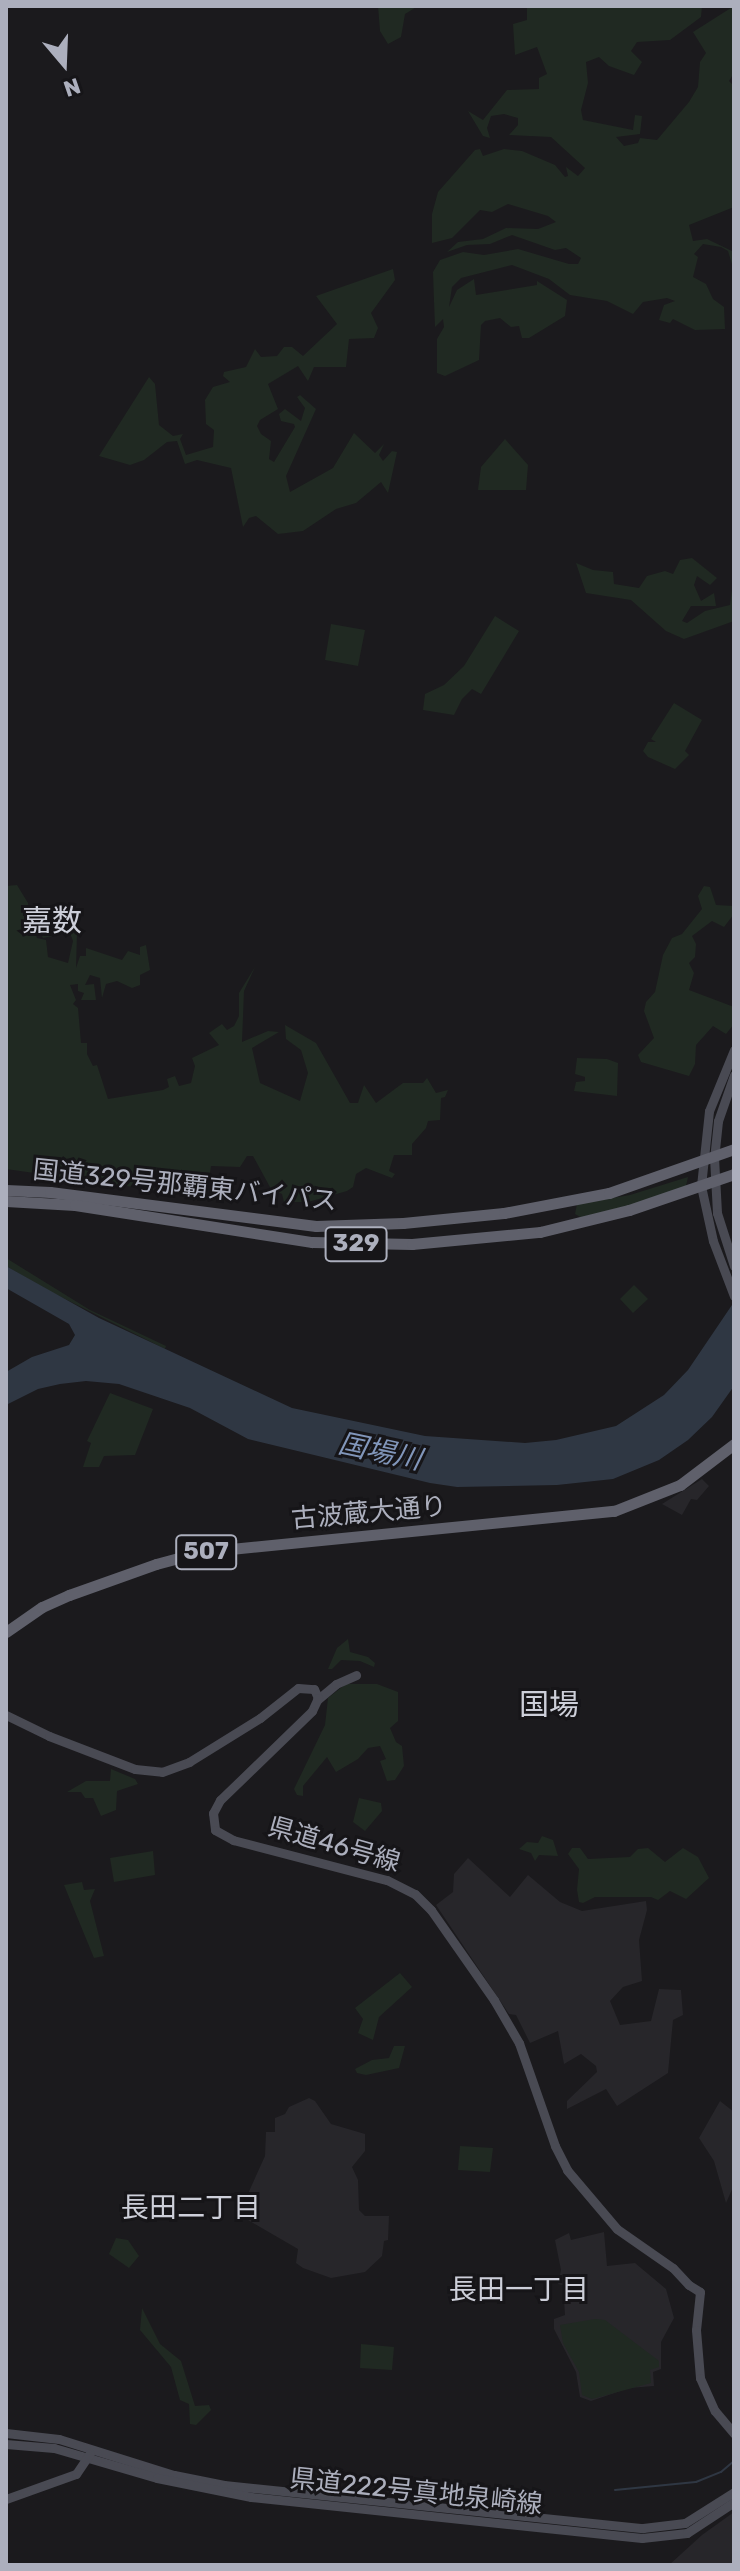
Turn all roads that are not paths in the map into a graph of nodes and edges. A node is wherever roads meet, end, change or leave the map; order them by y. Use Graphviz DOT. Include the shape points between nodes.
graph roads {
  1 [pos="734,1050"];
  2 [pos="734,1075"];
  3 [pos="734,1149"];
  4 [pos="714,1157"];
  5 [pos="701,1161"];
  6 [pos="734,1174"];
  7 [pos="714,1181"];
  8 [pos="701,1186"];
  9 [pos="6,1190"];
  10 [pos="583,1198"];
  11 [pos="6,1201"];
  12 [pos="587,1221"];
  13 [pos="734,1266"];
  14 [pos="733,1294"];
  15 [pos="732,1447"];
  16 [pos="6,1632"];
  17 [pos="356,1675"];
  18 [pos="317,1700"];
  19 [pos="6,1715"];
  20 [pos="6,2433"];
  21 [pos="734,2434"];
  22 [pos="6,2444"];
  23 [pos="90,2453"];
  24 [pos="734,2492"];
  25 [pos="6,2499"];
  26 [pos="734,2502"];
  1 -- 5 [label="main road" via="713,1098"];
  2 -- 4 [label="main road" via="718,1121"];
  3 -- 4 [label="highway, 国道329号那覇東バイパス / 329"];
  4 -- 5 [label="highway, 国道329号那覇東バイパス / 329"];
  4 -- 7 [label="main road"];
  5 -- 8 [label="main road"];
  5 -- 10 [label="highway, 国道329号那覇東バイパス / 329"];
  6 -- 7 [label="highway, 国道329号那覇東バイパス / 329"];
  7 -- 8 [label="highway, 国道329号那覇東バイパス / 329"];
  7 -- 13 [label="main road"];
  8 -- 12 [label="highway, 国道329号那覇東バイパス / 329"];
  8 -- 14 [label="main road"];
  9 -- 10 [label="highway, 国道329号那覇東バイパス / 329" via="316,1226 467,1218"];
  10 -- 12 [label="highway" via="574,1202 571,1212"];
  11 -- 12 [label="highway, 国道329号那覇東バイパス / 329" via="75,1205 349,1244 465,1242"];
  15 -- 16 [label="highway, 古波蔵大通り / 507" via="680,1485 614,1511 201,1552 69,1595"];
  17 -- 18 [label="main road"];
  18 -- 19 [label="main road" via="313,1688 301,1687 189,1762 158,1772 77,1748"];
  18 -- 21 [label="main road, 県道46号線" via="220,1800 213,1813 215,1830 233,1840 387,1880 415,1894 431,1910 519,2043 567,2170 613,2226 700,2292 700,2378 715,2411"];
  20 -- 23 [label="main road, 県道222号真地泉崎線" via="41,2435"];
  22 -- 23 [label="main road, 県道222号真地泉崎線"];
  23 -- 24 [label="main road, 県道222号真地泉崎線" via="224,2485 654,2529 693,2520"];
  23 -- 25 [label="main road" via="76,2474"];
  23 -- 26 [label="main road, 県道222号真地泉崎線" via="172,2482 251,2497 642,2538 687,2533"];
}
